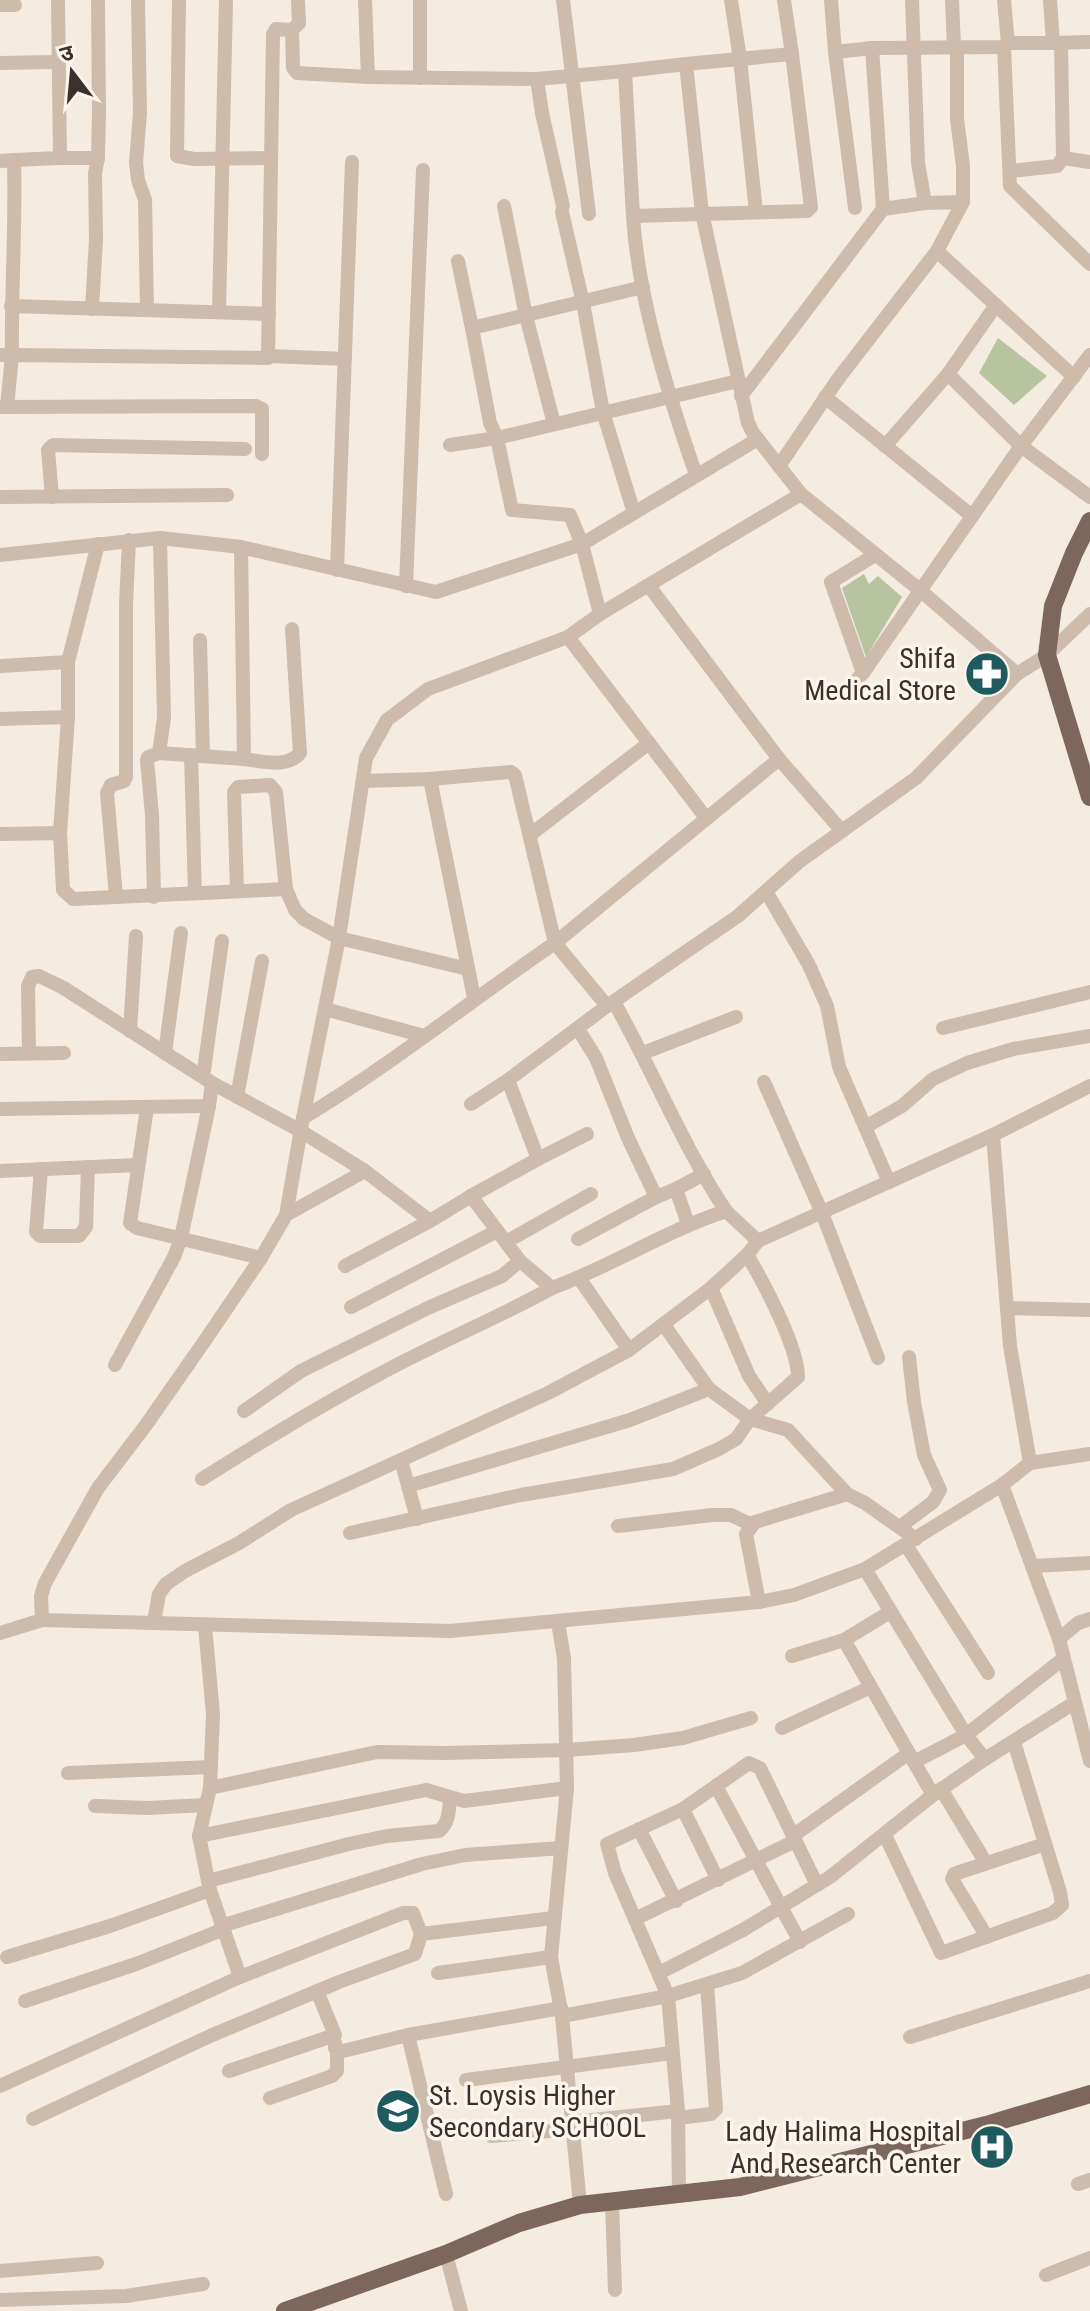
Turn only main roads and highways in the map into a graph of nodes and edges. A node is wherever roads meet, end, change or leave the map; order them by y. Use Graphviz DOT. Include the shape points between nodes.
graph roads {
  1 [pos="1090,521"];
  2 [pos="1090,797"];
  3 [pos="1090,2094"];
  4 [pos="285,2311"];
  1 -- 2 [label="main road" via="1053,606 1047,655"];
  3 -- 4 [label="main road" via="767,2180 580,2205"];
}
